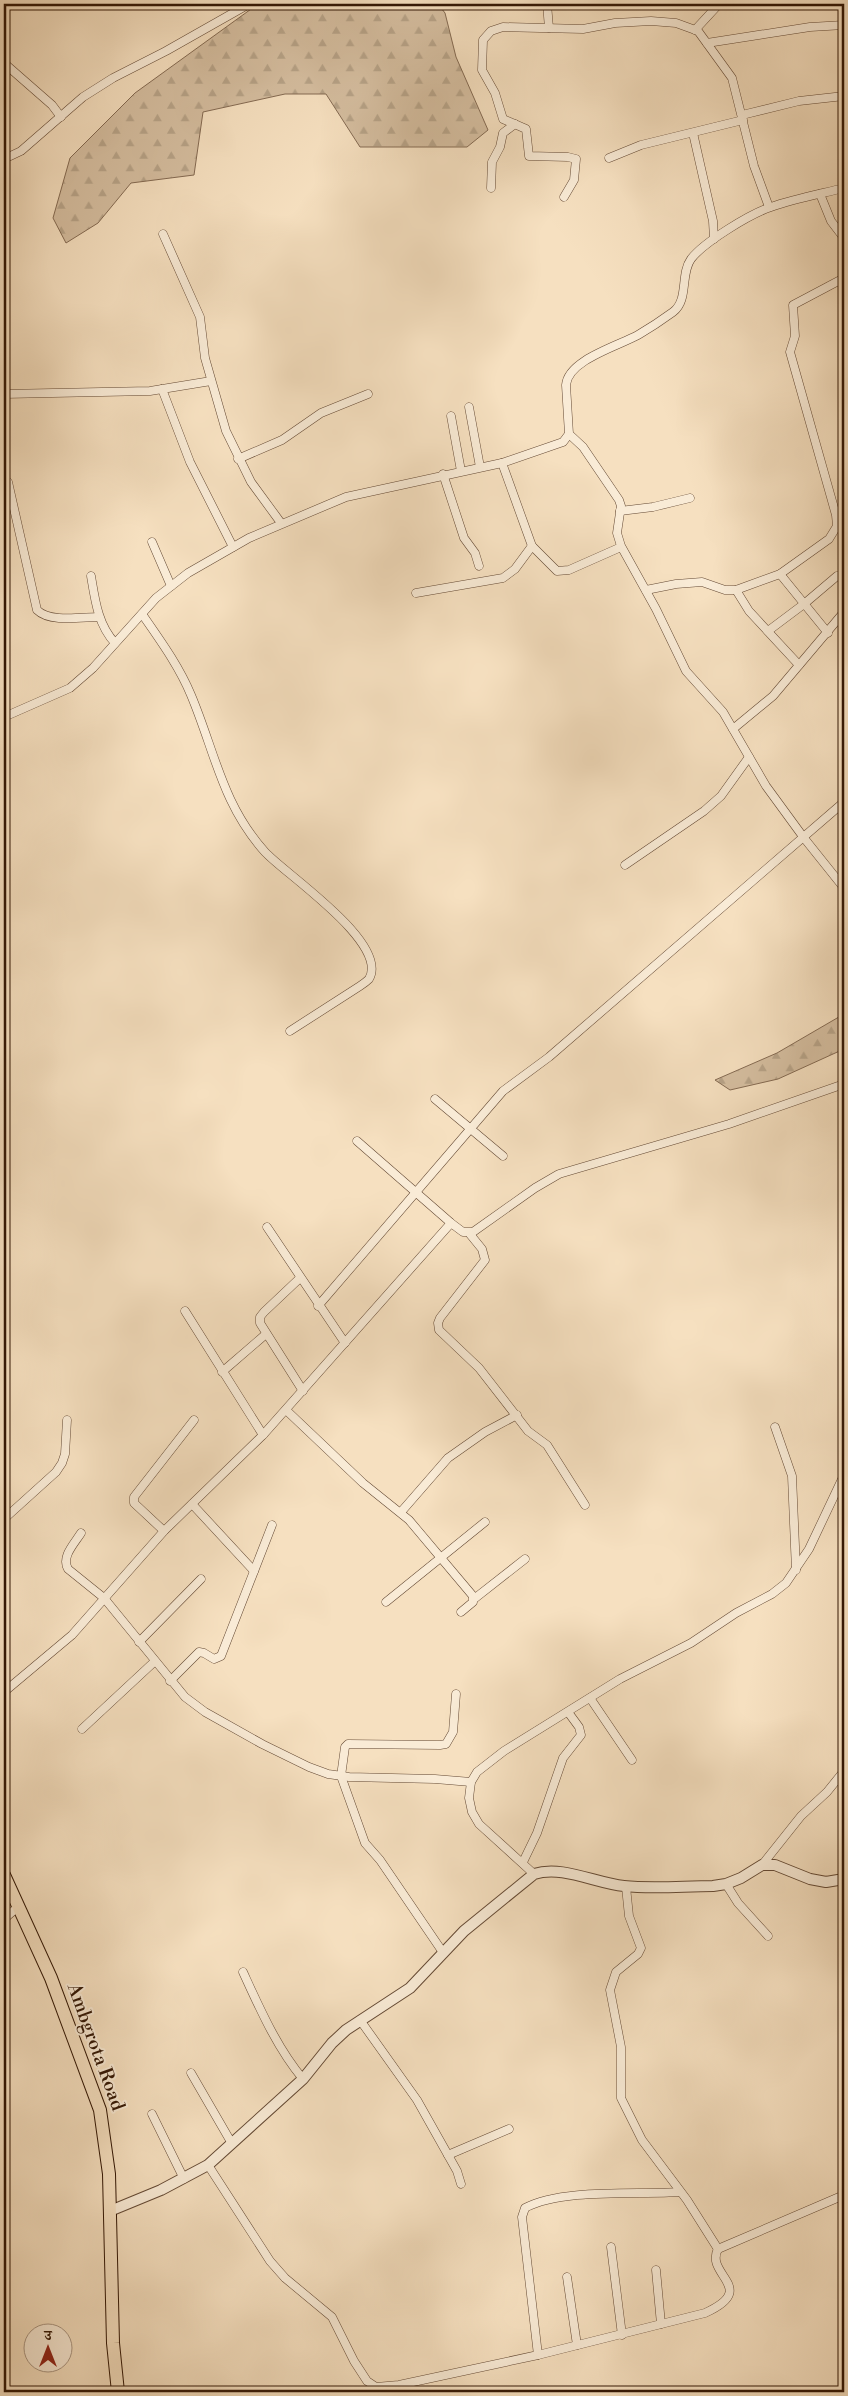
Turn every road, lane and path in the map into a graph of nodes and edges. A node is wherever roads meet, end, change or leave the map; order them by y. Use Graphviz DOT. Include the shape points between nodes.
graph roads {
  1 [pos="249,4"];
  2 [pos="547,4"];
  3 [pos="719,4"];
  4 [pos="844,25"];
  5 [pos="549,28"];
  6 [pos="696,30"];
  7 [pos="707,43"];
  8 [pos="4,62"];
  9 [pos="844,96"];
  10 [pos="61,117"];
  11 [pos="742,118"];
  12 [pos="515,124"];
  13 [pos="693,133"];
  14 [pos="608,158"];
  15 [pos="4,159"];
  16 [pos="491,188"];
  17 [pos="844,188"];
  18 [pos="820,194"];
  19 [pos="564,197"];
  20 [pos="769,207"];
  21 [pos="163,234"];
  22 [pos="843,234"];
  23 [pos="714,239"];
  24 [pos="844,278"];
  25 [pos="211,381"];
  26 [pos="162,389"];
  27 [pos="4,394"];
  28 [pos="368,394"];
  29 [pos="469,407"];
  30 [pos="451,416"];
  31 [pos="569,434"];
  32 [pos="238,459"];
  33 [pos="502,463"];
  34 [pos="480,466"];
  35 [pos="461,470"];
  36 [pos="444,474"];
  37 [pos="8,482"];
  38 [pos="690,498"];
  39 [pos="620,511"];
  40 [pos="281,523"];
  41 [pos="152,542"];
  42 [pos="532,546"];
  43 [pos="233,547"];
  44 [pos="622,547"];
  45 [pos="479,566"];
  46 [pos="780,574"];
  47 [pos="91,576"];
  48 [pos="837,576"];
  49 [pos="171,586"];
  50 [pos="646,590"];
  51 [pos="736,590"];
  52 [pos="416,593"];
  53 [pos="804,604"];
  54 [pos="844,612"];
  55 [pos="142,614"];
  56 [pos="99,617"];
  57 [pos="768,631"];
  58 [pos="828,633"];
  59 [pos="115,643"];
  60 [pos="799,665"];
  61 [pos="4,715"];
  62 [pos="733,729"];
  63 [pos="749,757"];
  64 [pos="844,802"];
  65 [pos="804,838"];
  66 [pos="626,865"];
  67 [pos="844,888"];
  68 [pos="290,1031"];
  69 [pos="844,1084"];
  70 [pos="435,1099"];
  71 [pos="472,1128"];
  72 [pos="357,1141"];
  73 [pos="503,1156"];
  74 [pos="416,1192"];
  75 [pos="451,1223"];
  76 [pos="266,1227"];
  77 [pos="469,1233"];
  78 [pos="300,1278"];
  79 [pos="318,1306"];
  80 [pos="185,1311"];
  81 [pos="266,1334"];
  82 [pos="345,1344"];
  83 [pos="222,1372"];
  84 [pos="303,1391"];
  85 [pos="286,1410"];
  86 [pos="517,1415"];
  87 [pos="67,1420"];
  88 [pos="194,1420"];
  89 [pos="775,1427"];
  90 [pos="263,1435"];
  91 [pos="844,1475"];
  92 [pos="192,1504"];
  93 [pos="585,1505"];
  94 [pos="401,1512"];
  95 [pos="4,1519"];
  96 [pos="485,1522"];
  97 [pos="272,1525"];
  98 [pos="164,1531"];
  99 [pos="81,1533"];
  100 [pos="441,1557"];
  101 [pos="525,1559"];
  102 [pos="796,1570"];
  103 [pos="254,1571"];
  104 [pos="201,1579"];
  105 [pos="104,1598"];
  106 [pos="474,1599"];
  107 [pos="386,1602"];
  108 [pos="460,1612"];
  109 [pos="139,1642"];
  110 [pos="154,1662"];
  111 [pos="170,1682"];
  112 [pos="4,1692"];
  113 [pos="456,1694"];
  114 [pos="590,1698"];
  115 [pos="568,1712"];
  116 [pos="82,1729"];
  117 [pos="632,1760"];
  118 [pos="844,1772"];
  119 [pos="341,1776"];
  120 [pos="471,1782"];
  121 [pos="523,1862"];
  122 [pos="762,1865"];
  123 [pos="534,1874"];
  124 [pos="4,1875"];
  125 [pos="844,1879"];
  126 [pos="726,1884"];
  127 [pos="626,1887"];
  128 [pos="19,1906"];
  129 [pos="4,1918"];
  130 [pos="768,1936"];
  131 [pos="442,1951"];
  132 [pos="243,1972"];
  133 [pos="360,2020"];
  134 [pos="191,2073"];
  135 [pos="303,2079"];
  136 [pos="152,2114"];
  137 [pos="509,2129"];
  138 [pos="231,2142"];
  139 [pos="448,2155"];
  140 [pos="208,2165"];
  141 [pos="184,2179"];
  142 [pos="461,2184"];
  143 [pos="680,2192"];
  144 [pos="844,2194"];
  145 [pos="110,2211"];
  146 [pos="611,2247"];
  147 [pos="718,2248"];
  148 [pos="656,2270"];
  149 [pos="567,2277"];
  150 [pos="661,2324"];
  151 [pos="622,2335"];
  152 [pos="577,2345"];
  153 [pos="538,2355"];
  154 [pos="118,2392"];
  1 -- 10 [label="street" via="113,78 83,97"];
  2 -- 5 [label="street"];
  3 -- 6 [label="street"];
  4 -- 7 [label="street" via="776,31"];
  5 -- 6 [label="street" via="651,22"];
  5 -- 12 [label="street" via="503,27 491,31 483,40 484,76 496,94 502,119"];
  6 -- 7 [label="street"];
  7 -- 11 [label="street" via="732,78"];
  8 -- 10 [label="street"];
  9 -- 11 [label="street" via="799,101"];
  10 -- 15 [label="street" via="21,151"];
  11 -- 13 [label="street"];
  11 -- 20 [label="street"];
  12 -- 16 [label="street" via="503,133 500,147 493,157"];
  12 -- 19 [label="street" via="526,129 529,156 576,159 574,180"];
  13 -- 14 [label="street" via="641,145"];
  13 -- 23 [label="street" via="713,221"];
  17 -- 18 [label="street"];
  18 -- 20 [label="street"];
  18 -- 22 [label="street" via="831,221"];
  20 -- 23 [label="street"];
  21 -- 25 [label="street" via="200,317"];
  23 -- 31 [label="street" via="691,260 681,300 675,310 638,335 592,357 571,372 566,385"];
  24 -- 46 [label="street" via="794,305 795,336 790,352 837,526 829,540"];
  25 -- 26 [label="street"];
  25 -- 32 [label="street" via="226,432"];
  26 -- 27 [label="street"];
  26 -- 43 [label="street" via="190,462"];
  28 -- 32 [label="street" via="321,413 282,440"];
  29 -- 34 [label="street"];
  30 -- 35 [label="street"];
  31 -- 33 [label="street" via="563,442"];
  31 -- 39 [label="street" via="583,447 619,500"];
  32 -- 40 [label="street"];
  33 -- 34 [label="street"];
  33 -- 42 [label="street"];
  34 -- 35 [label="street"];
  35 -- 36 [label="street"];
  36 -- 40 [label="street" via="346,497"];
  36 -- 45 [label="street" via="464,538 475,553"];
  37 -- 56 [label="street" via="37,610 42,616"];
  38 -- 39 [label="street"];
  39 -- 44 [label="street" via="617,533"];
  40 -- 43 [label="street"];
  41 -- 49 [label="street"];
  42 -- 44 [label="street" via="560,572"];
  42 -- 52 [label="street" via="515,569 503,578"];
  43 -- 49 [label="street"];
  44 -- 50 [label="street"];
  46 -- 51 [label="street"];
  46 -- 53 [label="street"];
  47 -- 56 [label="street"];
  48 -- 53 [label="street"];
  49 -- 55 [label="street"];
  50 -- 51 [label="street" via="702,582 725,590"];
  50 -- 62 [label="street" via="686,671 723,712"];
  51 -- 57 [label="street" via="749,611"];
  53 -- 57 [label="street"];
  53 -- 58 [label="street"];
  54 -- 58 [label="street"];
  55 -- 59 [label="street"];
  55 -- 68 [label="street" via="191,694 224,790 238,815 274,861 321,898 347,925 370,959 369,979"];
  56 -- 59 [label="street"];
  57 -- 60 [label="street"];
  58 -- 60 [label="street"];
  59 -- 61 [label="street" via="70,688"];
  60 -- 62 [label="street" via="773,696"];
  62 -- 63 [label="street"];
  63 -- 65 [label="street"];
  63 -- 66 [label="street" via="721,796 704,811"];
  64 -- 65 [label="street"];
  65 -- 67 [label="street"];
  65 -- 71 [label="street" via="549,1057 514,1081"];
  69 -- 77 [label="street" via="730,1124 560,1174"];
  70 -- 71 [label="street"];
  71 -- 73 [label="street"];
  71 -- 74 [label="street"];
  72 -- 74 [label="street"];
  74 -- 75 [label="street"];
  74 -- 79 [label="street"];
  75 -- 77 [label="street"];
  75 -- 82 [label="street"];
  76 -- 78 [label="street"];
  77 -- 86 [label="street" via="485,1255 484,1264 440,1318 438,1327 479,1368"];
  78 -- 79 [label="street"];
  78 -- 81 [label="street" via="260,1317"];
  79 -- 82 [label="street"];
  80 -- 83 [label="street"];
  81 -- 83 [label="street"];
  81 -- 84 [label="street"];
  82 -- 84 [label="street"];
  83 -- 90 [label="street"];
  84 -- 85 [label="street"];
  85 -- 90 [label="street"];
  85 -- 94 [label="street" via="363,1483"];
  86 -- 93 [label="street" via="528,1431 548,1444"];
  86 -- 94 [label="street" via="448,1458"];
  87 -- 95 [label="street" via="62,1463"];
  88 -- 98 [label="street" via="134,1497 134,1503"];
  89 -- 102 [label="street" via="792,1476"];
  90 -- 92 [label="street"];
  91 -- 102 [label="street"];
  92 -- 98 [label="street"];
  92 -- 103 [label="street"];
  94 -- 100 [label="street"];
  96 -- 100 [label="street"];
  97 -- 103 [label="street"];
  98 -- 105 [label="street"];
  99 -- 105 [label="street" via="67,1556 66,1565"];
  100 -- 106 [label="street"];
  100 -- 107 [label="street"];
  101 -- 106 [label="street"];
  102 -- 114 [label="street" via="772,1594"];
  103 -- 111 [label="street" via="220,1658 214,1659 199,1652"];
  104 -- 109 [label="street"];
  105 -- 109 [label="street"];
  105 -- 112 [label="street" via="72,1635"];
  106 -- 108 [label="street"];
  109 -- 110 [label="street"];
  110 -- 111 [label="street"];
  110 -- 116 [label="street"];
  111 -- 119 [label="street" via="204,1712 229,1727 309,1767"];
  113 -- 119 [label="street" via="453,1732 446,1744 348,1744 344,1750"];
  114 -- 115 [label="street"];
  114 -- 117 [label="street"];
  115 -- 120 [label="street" via="488,1762"];
  115 -- 121 [label="street" via="581,1735 563,1758 537,1833"];
  118 -- 122 [label="street" via="801,1816"];
  119 -- 120 [label="street"];
  119 -- 131 [label="street" via="365,1843"];
  120 -- 121 [label="street" via="469,1798 479,1824"];
  121 -- 123 [label="street"];
  122 -- 125 [label="street" via="775,1865 826,1882"];
  122 -- 126 [label="street"];
  123 -- 127 [label="street" via="543,1870 557,1871"];
  123 -- 131 [label="street"];
  124 -- 128 [label="main road, Ambgrota Road"];
  126 -- 127 [label="street"];
  126 -- 130 [label="street" via="738,1903"];
  127 -- 143 [label="street" via="629,1916 641,1948 616,1972 610,1990 621,2047 620,2087 642,2140"];
  128 -- 129 [label="street"];
  128 -- 145 [label="main road, Ambgrota Road" via="51,1978 99,2105 108,2166"];
  131 -- 133 [label="street" via="410,1988"];
  132 -- 135 [label="street" via="269,2026"];
  133 -- 135 [label="street" via="332,2043"];
  133 -- 139 [label="street" via="417,2100"];
  134 -- 138 [label="street"];
  135 -- 138 [label="street"];
  136 -- 141 [label="street"];
  137 -- 139 [label="street"];
  138 -- 140 [label="street"];
  139 -- 142 [label="street"];
  140 -- 141 [label="street"];
  140 -- 153 [label="street" via="270,2261 284,2278 332,2317 360,2372 376,2387"];
  141 -- 145 [label="street"];
  143 -- 147 [label="street"];
  143 -- 153 [label="street" via="577,2196 524,2208 522,2217"];
  144 -- 147 [label="street"];
  145 -- 154 [label="main road, Ambgrota Road" via="113,2343"];
  146 -- 151 [label="street"];
  147 -- 150 [label="street" via="716,2263 730,2285 727,2300 705,2313"];
  148 -- 150 [label="street"];
  149 -- 152 [label="street"];
  150 -- 151 [label="street"];
  151 -- 152 [label="street"];
  152 -- 153 [label="street"];
}
